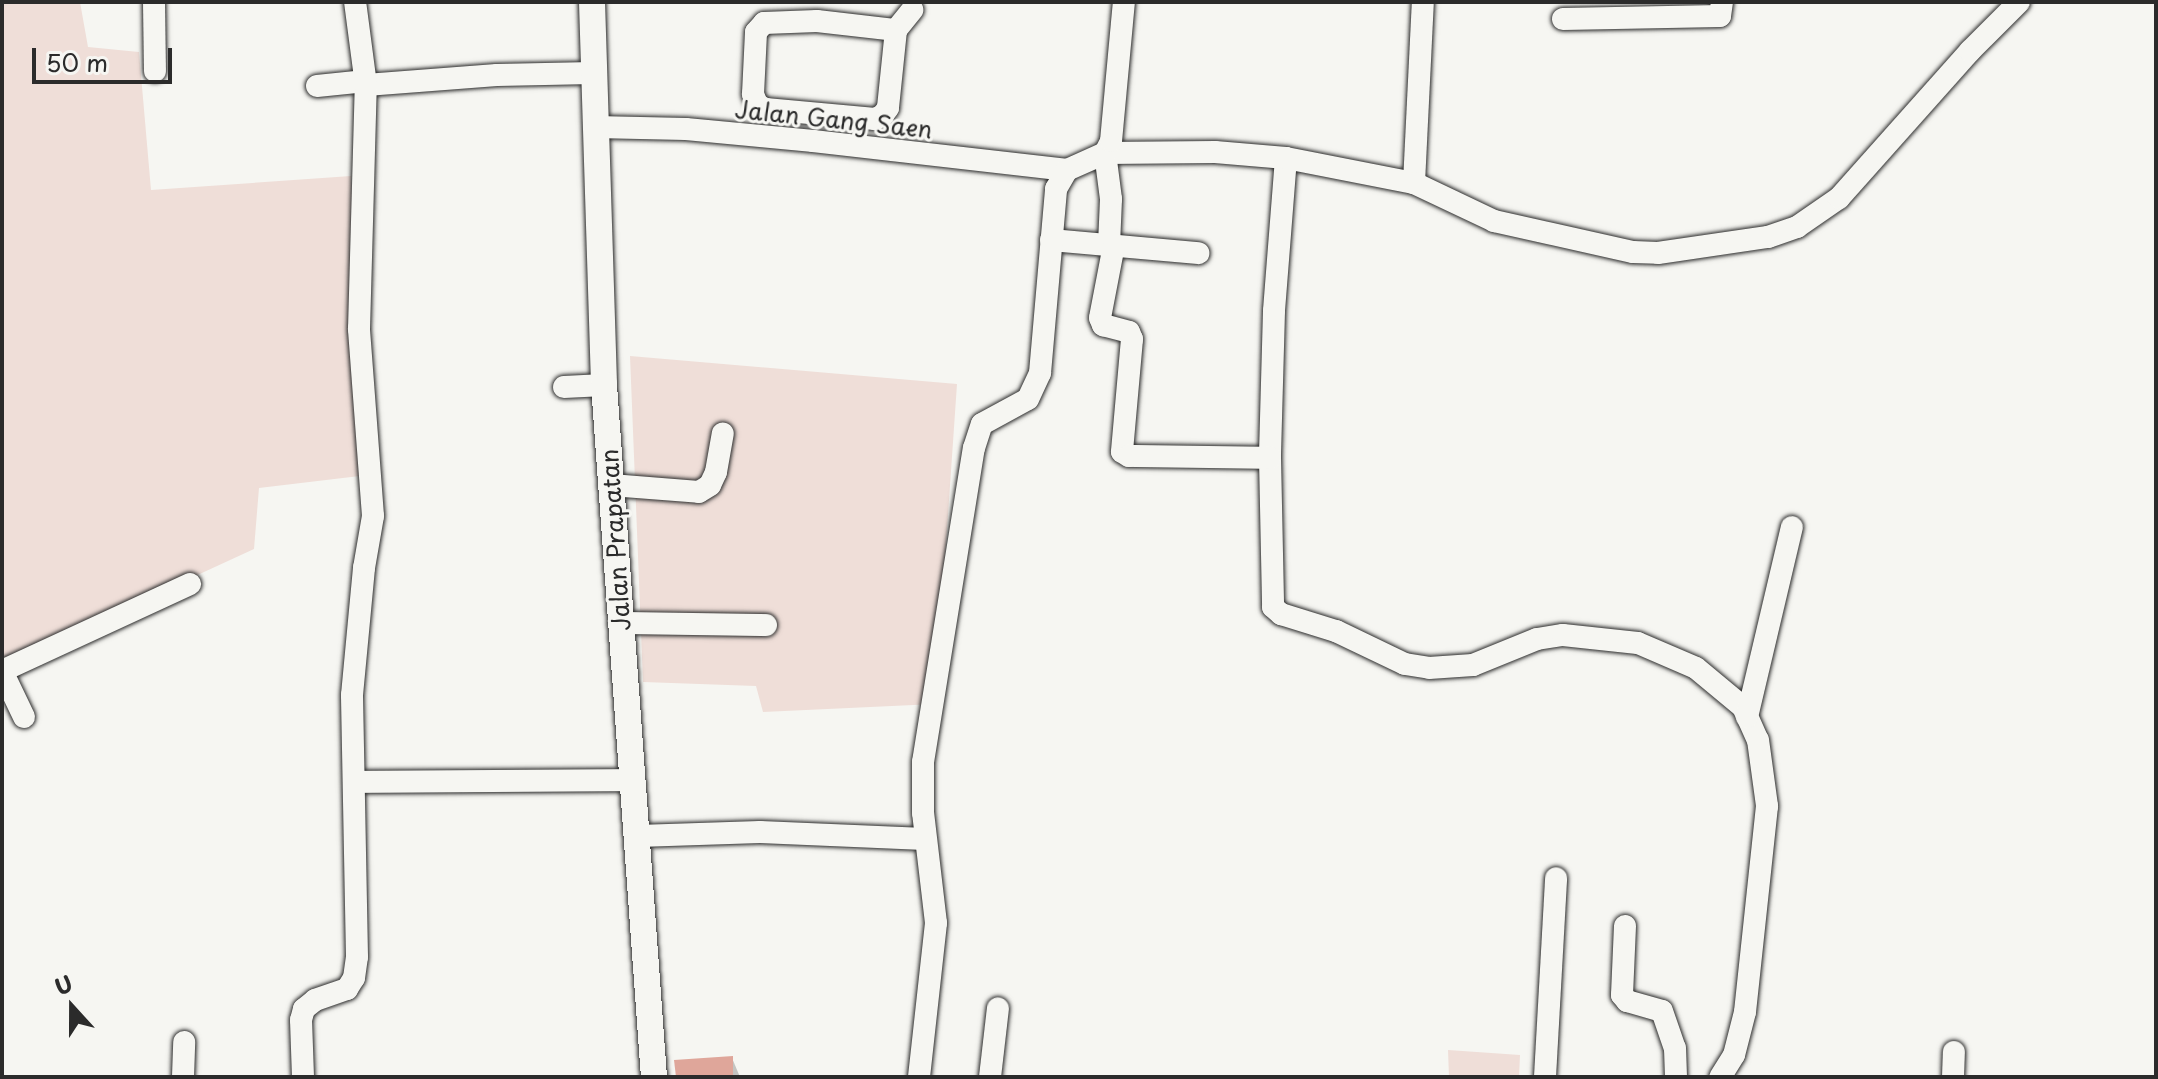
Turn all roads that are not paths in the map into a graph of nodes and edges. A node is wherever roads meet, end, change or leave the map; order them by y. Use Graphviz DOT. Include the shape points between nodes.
graph roads {
  1 [pos="154,2"];
  2 [pos="355,2"];
  3 [pos="592,2"];
  4 [pos="1124,2"];
  5 [pos="1423,2"];
  6 [pos="1722,2"];
  7 [pos="2019,2"];
  8 [pos="912,10"];
  9 [pos="819,12"];
  10 [pos="1563,19"];
  11 [pos="896,30"];
  12 [pos="155,71"];
  13 [pos="593,73"];
  14 [pos="366,83"];
  15 [pos="317,86"];
  16 [pos="595,127"];
  17 [pos="1105,153"];
  18 [pos="1286,158"];
  19 [pos="1067,170"];
  20 [pos="1414,183"];
  21 [pos="1051,240"];
  22 [pos="1111,245"];
  23 [pos="1198,253"];
  24 [pos="604,385"];
  25 [pos="564,387"];
  26 [pos="723,434"];
  27 [pos="1270,458"];
  28 [pos="611,485"];
  29 [pos="1792,527"];
  30 [pos="190,584"];
  31 [pos="620,623"];
  32 [pos="766,625"];
  33 [pos="3,670"];
  34 [pos="24,717"];
  35 [pos="1747,717"];
  36 [pos="633,780"];
  37 [pos="354,782"];
  38 [pos="638,836"];
  39 [pos="925,839"];
  40 [pos="1556,878"];
  41 [pos="1625,926"];
  42 [pos="998,1008"];
  43 [pos="184,1042"];
  44 [pos="1954,1052"];
  45 [pos="183,1077"];
  46 [pos="303,1077"];
  47 [pos="654,1077"];
  48 [pos="919,1077"];
  49 [pos="990,1077"];
  50 [pos="1545,1077"];
  51 [pos="1676,1077"];
  52 [pos="1720,1077"];
  53 [pos="1953,1077"];
  1 -- 12 [label="street"];
  2 -- 14 [label="street"];
  3 -- 13 [label="main road, Jalan Prapatan"];
  4 -- 17 [label="street" via="1111,141"];
  5 -- 20 [label="street"];
  6 -- 10 [label="street" via="1720,16"];
  7 -- 20 [label="street" via="1839,198 1797,227 1768,237 1633,252 1494,221"];
  8 -- 11 [label="street"];
  9 -- 11 [label="street"];
  9 -- 11 [label="street" via="764,23 756,32 753,94 765,109 875,119 883,115"];
  13 -- 14 [label="street"];
  13 -- 16 [label="main road, Jalan Prapatan"];
  14 -- 15 [label="street"];
  14 -- 37 [label="street" via="359,329 373,516 352,695"];
  16 -- 19 [label="street, Jalan Gang Saen" via="686,129"];
  16 -- 24 [label="main road, Jalan Prapatan"];
  17 -- 18 [label="street" via="1215,152"];
  17 -- 19 [label="street"];
  17 -- 22 [label="street"];
  18 -- 20 [label="street"];
  18 -- 27 [label="street"];
  19 -- 21 [label="street" via="1056,189"];
  21 -- 22 [label="street"];
  21 -- 39 [label="street" via="1040,373 1028,399 982,424 974,448 923,762"];
  22 -- 23 [label="street"];
  22 -- 27 [label="street" via="1100,318 1103,325 1129,332 1132,339 1122,452"];
  24 -- 25 [label="street"];
  24 -- 28 [label="main road, Jalan Prapatan"];
  26 -- 28 [label="street" via="716,472 699,492"];
  27 -- 35 [label="street" via="1270,591 1273,607 1281,614 1336,631 1405,664 1429,668 1473,665 1516,646 1563,635 1638,643 1696,668 1743,707"];
  28 -- 31 [label="main road, Jalan Prapatan"];
  29 -- 35 [label="street"];
  30 -- 33 [label="street"];
  31 -- 32 [label="street"];
  31 -- 36 [label="main road, Jalan Prapatan"];
  33 -- 34 [label="street"];
  35 -- 52 [label="street" via="1758,740 1767,806 1745,1012 1734,1055"];
  36 -- 37 [label="street"];
  36 -- 38 [label="main road, Jalan Prapatan"];
  37 -- 46 [label="street" via="354,978 347,989 304,1009"];
  38 -- 39 [label="street" via="760,832"];
  38 -- 47 [label="main road, Jalan Prapatan"];
  39 -- 48 [label="street" via="936,923"];
  40 -- 50 [label="street"];
  41 -- 51 [label="street" via="1622,995 1662,1011 1675,1048"];
  42 -- 49 [label="street"];
  43 -- 45 [label="street"];
  44 -- 53 [label="street"];
}
